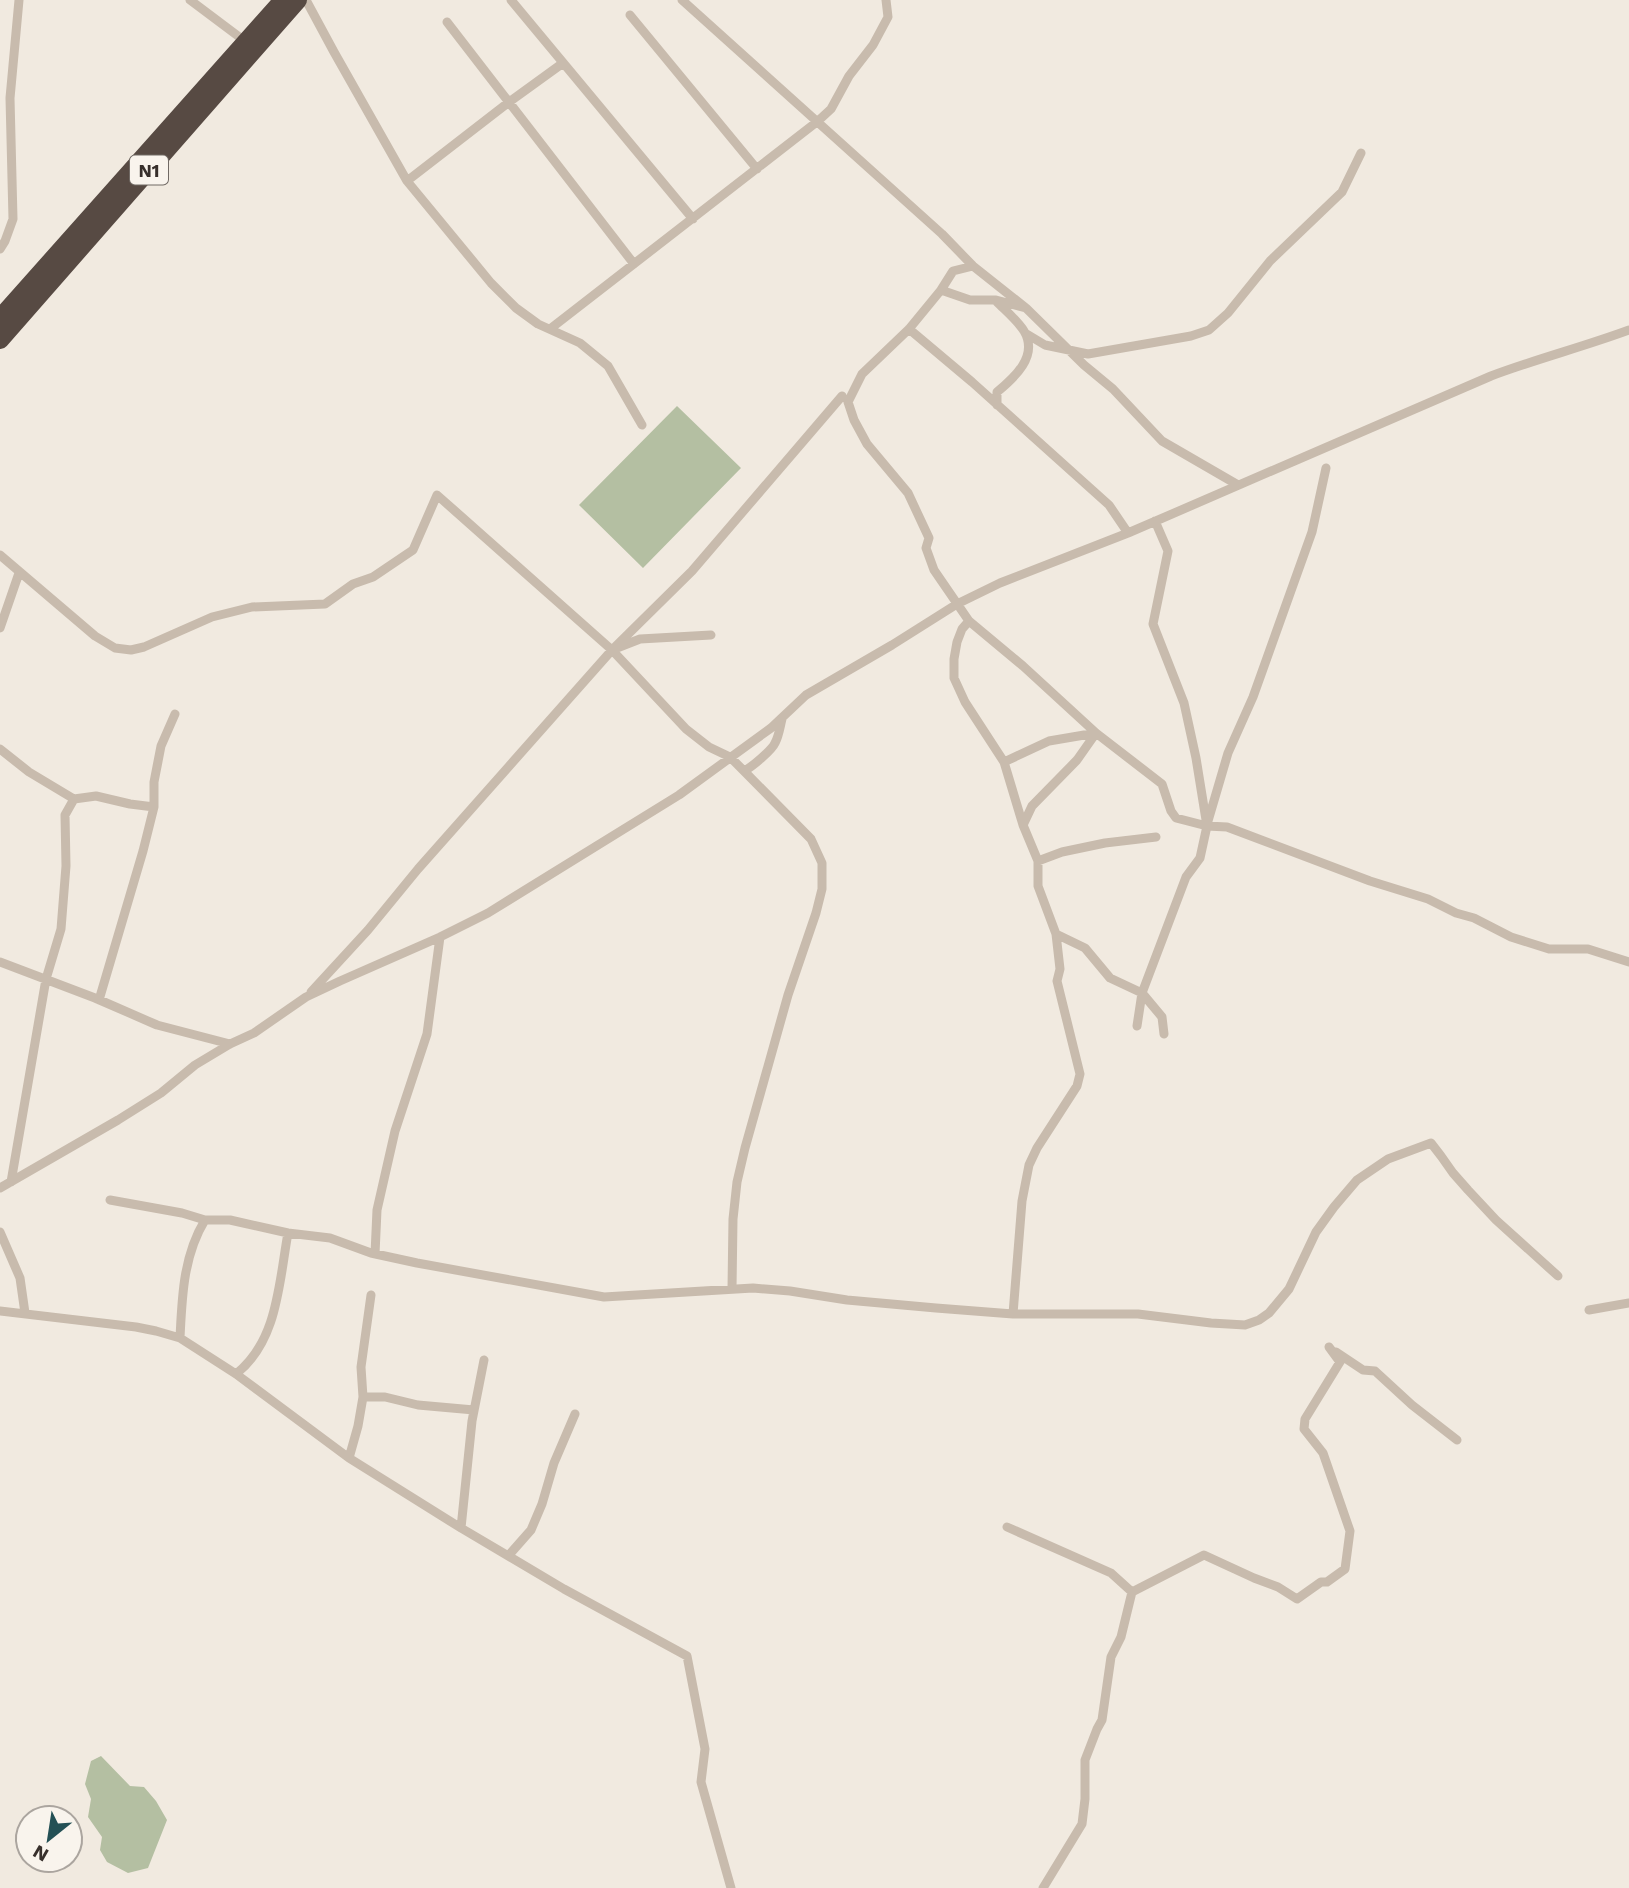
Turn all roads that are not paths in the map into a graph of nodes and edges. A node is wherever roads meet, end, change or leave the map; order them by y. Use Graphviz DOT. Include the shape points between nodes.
graph roads {
  1 [pos="19,0"];
  2 [pos="190,0"];
  3 [pos="283,0"];
  4 [pos="298,0"];
  5 [pos="306,0"];
  6 [pos="510,0"];
  7 [pos="681,0"];
  8 [pos="886,0"];
  9 [pos="630,15"];
  10 [pos="447,22"];
  11 [pos="246,42"];
  12 [pos="563,63"];
  13 [pos="10,98"];
  14 [pos="509,102"];
  15 [pos="0,108"];
  16 [pos="818,121"];
  17 [pos="1361,153"];
  18 [pos="757,169"];
  19 [pos="407,181"];
  20 [pos="693,219"];
  21 [pos="0,249"];
  22 [pos="634,264"];
  23 [pos="973,266"];
  24 [pos="941,290"];
  25 [pos="996,300"];
  26 [pos="1026,307"];
  27 [pos="0,318"];
  28 [pos="909,328"];
  29 [pos="550,329"];
  30 [pos="1629,330"];
  31 [pos="1025,333"];
  32 [pos="0,340"];
  33 [pos="1069,349"];
  34 [pos="842,396"];
  35 [pos="998,405"];
  36 [pos="642,425"];
  37 [pos="1326,468"];
  38 [pos="1238,485"];
  39 [pos="1155,521"];
  40 [pos="1128,533"];
  41 [pos="0,555"];
  42 [pos="19,573"];
  43 [pos="957,604"];
  44 [pos="970,621"];
  45 [pos="0,628"];
  46 [pos="711,635"];
  47 [pos="612,650"];
  48 [pos="175,714"];
  49 [pos="783,718"];
  50 [pos="1097,733"];
  51 [pos="0,749"];
  52 [pos="730,757"];
  53 [pos="1004,762"];
  54 [pos="744,771"];
  55 [pos="74,799"];
  56 [pos="153,807"];
  57 [pos="1023,825"];
  58 [pos="1207,826"];
  59 [pos="1156,837"];
  60 [pos="1038,861"];
  61 [pos="1056,934"];
  62 [pos="440,937"];
  63 [pos="0,962"];
  64 [pos="1629,962"];
  65 [pos="46,979"];
  66 [pos="1142,993"];
  67 [pos="306,998"];
  68 [pos="99,1000"];
  69 [pos="1138,1026"];
  70 [pos="1164,1034"];
  71 [pos="230,1045"];
  72 [pos="11,1182"];
  73 [pos="0,1188"];
  74 [pos="110,1200"];
  75 [pos="205,1220"];
  76 [pos="0,1231"];
  77 [pos="288,1233"];
  78 [pos="375,1254"];
  79 [pos="1558,1276"];
  80 [pos="732,1289"];
  81 [pos="371,1295"];
  82 [pos="1629,1303"];
  83 [pos="1589,1310"];
  84 [pos="0,1311"];
  85 [pos="24,1313"];
  86 [pos="1013,1314"];
  87 [pos="180,1338"];
  88 [pos="484,1360"];
  89 [pos="236,1374"];
  90 [pos="363,1397"];
  91 [pos="474,1410"];
  92 [pos="575,1414"];
  93 [pos="1457,1440"];
  94 [pos="349,1458"];
  95 [pos="1007,1527"];
  96 [pos="461,1528"];
  97 [pos="509,1555"];
  98 [pos="1132,1592"];
  99 [pos="731,1888"];
  100 [pos="1042,1888"];
  1 -- 13 [label="street"];
  2 -- 11 [label="street"];
  3 -- 11 [label="highway, N1"];
  4 -- 32 [label="highway, N1"];
  5 -- 19 [label="street"];
  6 -- 12 [label="street"];
  7 -- 16 [label="street"];
  8 -- 16 [label="street" via="887,16 873,44 831,109"];
  9 -- 18 [label="street"];
  10 -- 14 [label="street"];
  11 -- 27 [label="highway, N1"];
  12 -- 14 [label="street"];
  12 -- 20 [label="street"];
  13 -- 15 [label="street"];
  13 -- 21 [label="street" via="13,219"];
  14 -- 19 [label="street"];
  14 -- 22 [label="street"];
  16 -- 18 [label="street"];
  16 -- 23 [label="street"];
  17 -- 33 [label="street" via="1342,192 1270,261 1209,330 1088,354"];
  18 -- 20 [label="street"];
  19 -- 29 [label="street" via="491,283 516,308"];
  20 -- 22 [label="street"];
  22 -- 29 [label="street"];
  23 -- 24 [label="street" via="953,271"];
  23 -- 26 [label="street"];
  24 -- 25 [label="street" via="970,300"];
  24 -- 28 [label="street"];
  25 -- 26 [label="street"];
  25 -- 31 [label="street"];
  26 -- 33 [label="street"];
  28 -- 35 [label="street"];
  28 -- 43 [label="street" via="862,374 848,402 867,444 908,493 929,538 926,548 934,570"];
  29 -- 36 [label="street" via="580,343 608,366"];
  30 -- 38 [label="street" via="1491,376"];
  31 -- 33 [label="street" via="1045,345"];
  31 -- 35 [label="street" via="1028,351 1022,369 997,392"];
  33 -- 38 [label="street" via="1162,442"];
  34 -- 47 [label="street" via="692,571"];
  35 -- 40 [label="street" via="1109,505"];
  37 -- 58 [label="street" via="1312,532 1228,753"];
  38 -- 39 [label="street"];
  39 -- 40 [label="street"];
  39 -- 58 [label="street" via="1168,551 1153,624 1184,703"];
  40 -- 43 [label="street"];
  41 -- 42 [label="street"];
  42 -- 45 [label="street"];
  42 -- 47 [label="street" via="95,636 115,648 131,650 212,617 253,607 325,604 413,550 437,495"];
  43 -- 44 [label="street"];
  43 -- 49 [label="street" via="806,695"];
  44 -- 50 [label="street"];
  44 -- 53 [label="street" via="957,642 954,678"];
  46 -- 47 [label="street" via="640,639"];
  47 -- 52 [label="street" via="686,729"];
  47 -- 67 [label="street"];
  48 -- 56 [label="street" via="161,746"];
  49 -- 52 [label="street"];
  49 -- 54 [label="street" via="774,746"];
  50 -- 53 [label="street" via="1049,741"];
  50 -- 57 [label="street" via="1032,806"];
  50 -- 58 [label="street" via="1162,784 1176,818"];
  51 -- 55 [label="street"];
  52 -- 54 [label="street"];
  52 -- 62 [label="street" via="657,809 488,913"];
  53 -- 57 [label="street"];
  54 -- 80 [label="street" via="811,839 822,863 822,889 737,1182"];
  55 -- 56 [label="street" via="96,796"];
  55 -- 65 [label="street" via="65,815 61,929"];
  56 -- 68 [label="street"];
  57 -- 60 [label="street"];
  58 -- 64 [label="street" via="1227,827 1428,899 1511,937 1549,949 1588,949"];
  58 -- 66 [label="street" via="1200,858 1186,877"];
  59 -- 60 [label="street" via="1094,845"];
  60 -- 61 [label="street" via="1038,886"];
  61 -- 66 [label="street" via="1085,948 1110,978"];
  61 -- 86 [label="street" via="1057,981 1080,1074 1029,1165"];
  62 -- 67 [label="street"];
  62 -- 78 [label="street" via="427,1034 396,1130 377,1210"];
  63 -- 65 [label="street"];
  65 -- 68 [label="street"];
  65 -- 72 [label="street"];
  66 -- 69 [label="street"];
  66 -- 70 [label="street" via="1162,1017"];
  67 -- 71 [label="street"];
  68 -- 71 [label="street" via="157,1026"];
  71 -- 72 [label="street" via="150,1100"];
  72 -- 73 [label="street"];
  74 -- 75 [label="street"];
  75 -- 77 [label="street" via="230,1220"];
  75 -- 87 [label="street" via="186,1270"];
  76 -- 85 [label="street" via="20,1278"];
  77 -- 78 [label="street" via="330,1238"];
  77 -- 89 [label="street" via="272,1321 254,1356"];
  78 -- 80 [label="street" via="604,1297"];
  79 -- 86 [label="street" via="1496,1220 1431,1143 1388,1158 1357,1180 1316,1232 1289,1289 1259,1320 1245,1325 1138,1314"];
  80 -- 86 [label="street"];
  81 -- 90 [label="street" via="361,1367"];
  82 -- 83 [label="street"];
  84 -- 85 [label="street"];
  85 -- 87 [label="street" via="136,1327"];
  87 -- 89 [label="street"];
  88 -- 91 [label="street"];
  89 -- 94 [label="street"];
  90 -- 91 [label="street"];
  90 -- 94 [label="street"];
  91 -- 96 [label="street"];
  92 -- 97 [label="street" via="531,1530"];
  93 -- 98 [label="street" via="1375,1371 1363,1370 1329,1347 1340,1362 1305,1419 1304,1429 1323,1453 1350,1531 1345,1569 1297,1600 1204,1555"];
  94 -- 96 [label="street"];
  95 -- 98 [label="street" via="1111,1573"];
  96 -- 97 [label="street"];
  97 -- 99 [label="street" via="687,1656 705,1749 701,1782"];
  98 -- 100 [label="street" via="1111,1657 1102,1720 1085,1760 1082,1824"];
}
